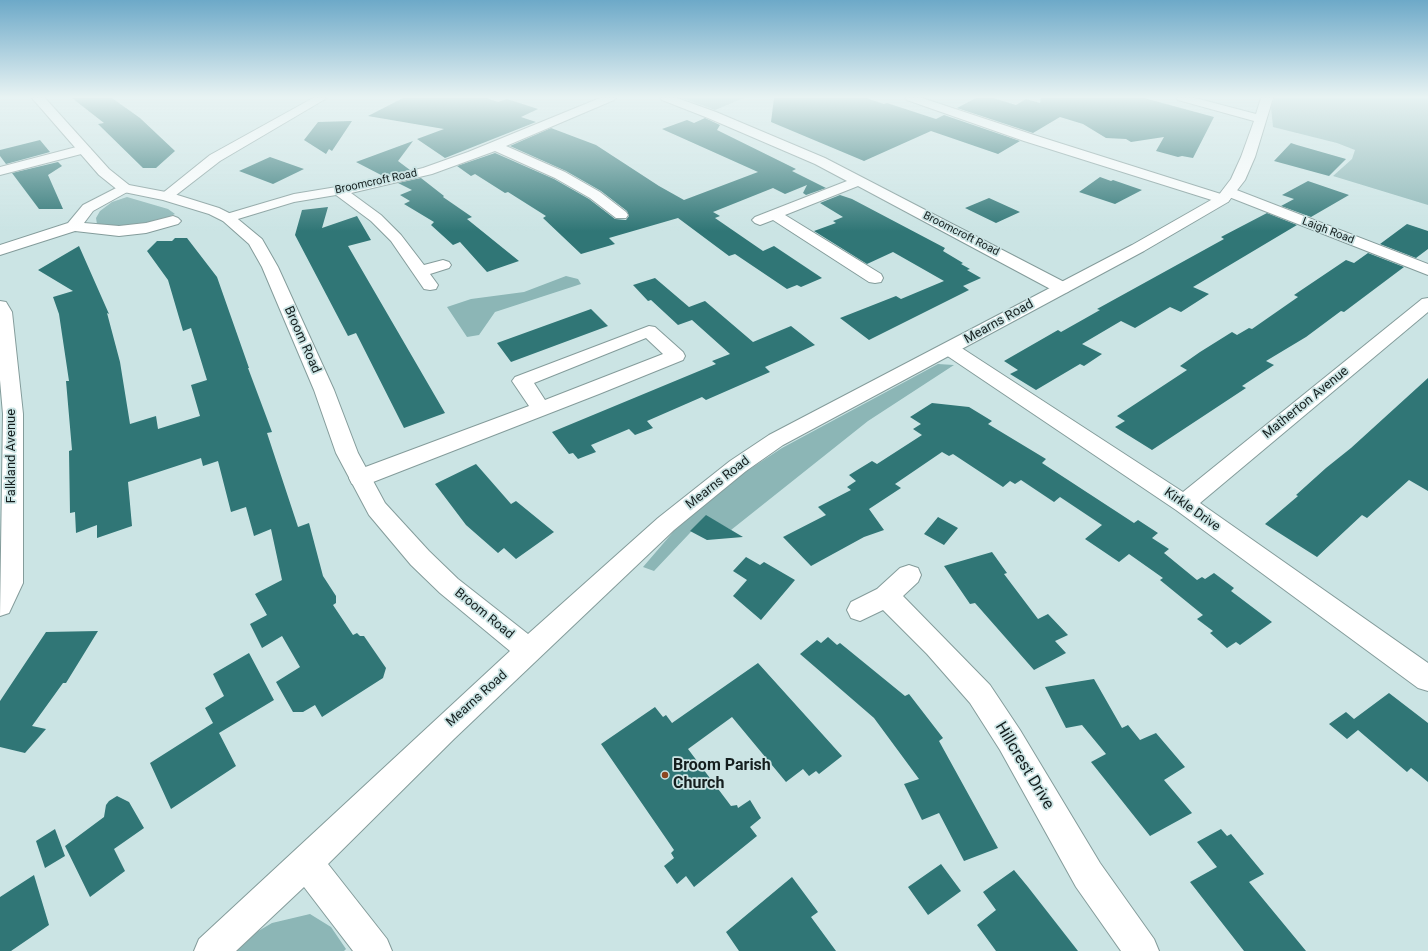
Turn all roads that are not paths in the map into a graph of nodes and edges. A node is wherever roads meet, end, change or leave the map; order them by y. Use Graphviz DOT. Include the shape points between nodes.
graph roads {
  1 [pos="79,142"];
  2 [pos="243,142"];
  3 [pos="504,142"];
  4 [pos="776,142"];
  5 [pos="1044,142"];
  6 [pos="1252,142"];
  7 [pos="495,146"];
  8 [pos="84,149"];
  9 [pos="0,171"];
  10 [pos="859,181"];
  11 [pos="124,188"];
  12 [pos="339,191"];
  13 [pos="1226,195"];
  14 [pos="166,196"];
  15 [pos="620,215"];
  16 [pos="775,215"];
  17 [pos="228,218"];
  18 [pos="760,220"];
  19 [pos="173,221"];
  20 [pos="73,226"];
  21 [pos="0,250"];
  22 [pos="443,265"];
  23 [pos="1428,270"];
  24 [pos="421,271"];
  25 [pos="875,278"];
  26 [pos="430,285"];
  27 [pos="1062,288"];
  28 [pos="1428,303"];
  29 [pos="0,306"];
  30 [pos="950,349"];
  31 [pos="4,371"];
  32 [pos="541,409"];
  33 [pos="7,418"];
  34 [pos="360,478"];
  35 [pos="1184,504"];
  36 [pos="909,575"];
  37 [pos="886,596"];
  38 [pos="0,605"];
  39 [pos="860,610"];
  40 [pos="530,651"];
  41 [pos="1428,679"];
  42 [pos="306,863"];
  43 [pos="211,951"];
  44 [pos="375,951"];
  45 [pos="1142,951"];
  1 -- 8 [label="street"];
  2 -- 14 [label="street" via="215,158"];
  3 -- 7 [label="street, Broomcroft Road"];
  4 -- 10 [label="street, Broomcroft Road"];
  5 -- 13 [label="street, Laigh Road"];
  6 -- 13 [label="street, Mearns Road" via="1238,180"];
  7 -- 12 [label="street, Broomcroft Road" via="427,171"];
  7 -- 15 [label="street" via="560,175 595,195"];
  8 -- 9 [label="street"];
  8 -- 11 [label="street" via="104,172"];
  10 -- 16 [label="street"];
  10 -- 27 [label="street, Broomcroft Road"];
  11 -- 14 [label="street, Broom Road"];
  11 -- 20 [label="street" via="88,208"];
  12 -- 17 [label="street, Broomcroft Road" via="270,204"];
  12 -- 24 [label="street" via="376,218 396,238"];
  13 -- 23 [label="street, Laigh Road"];
  13 -- 27 [label="street, Mearns Road" via="1168,231"];
  14 -- 17 [label="street, Broom Road" via="201,206"];
  16 -- 18 [label="street"];
  16 -- 25 [label="street"];
  17 -- 34 [label="street, Broom Road" via="245,230 263,252 324,390 347,453"];
  19 -- 20 [label="street" via="119,231"];
  20 -- 21 [label="street"];
  22 -- 24 [label="street"];
  24 -- 26 [label="street"];
  27 -- 30 [label="street, Mearns Road"];
  28 -- 35 [label="street, Matherton Avenue"];
  29 -- 31 [label="street, Falkland Avenue" via="3,312"];
  30 -- 35 [label="street, Kirkle Drive"];
  30 -- 40 [label="street, Mearns Road" via="776,440 738,466 666,524"];
  31 -- 33 [label="street, Falkland Avenue"];
  32 -- 32 [label="street" via="592,390 676,356 649,331 522,381"];
  32 -- 34 [label="street"];
  33 -- 38 [label="street, Falkland Avenue" via="11,583"];
  34 -- 40 [label="street, Broom Road" via="377,509 430,568"];
  35 -- 41 [label="street, Kirkle Drive"];
  36 -- 37 [label="street"];
  37 -- 39 [label="street"];
  37 -- 45 [label="street, Hillcrest Drive" via="980,694 1010,740 1088,875"];
  40 -- 42 [label="street, Mearns Road" via="445,728"];
  42 -- 43 [label="street, Mearns Road"];
  42 -- 44 [label="street"];
}
